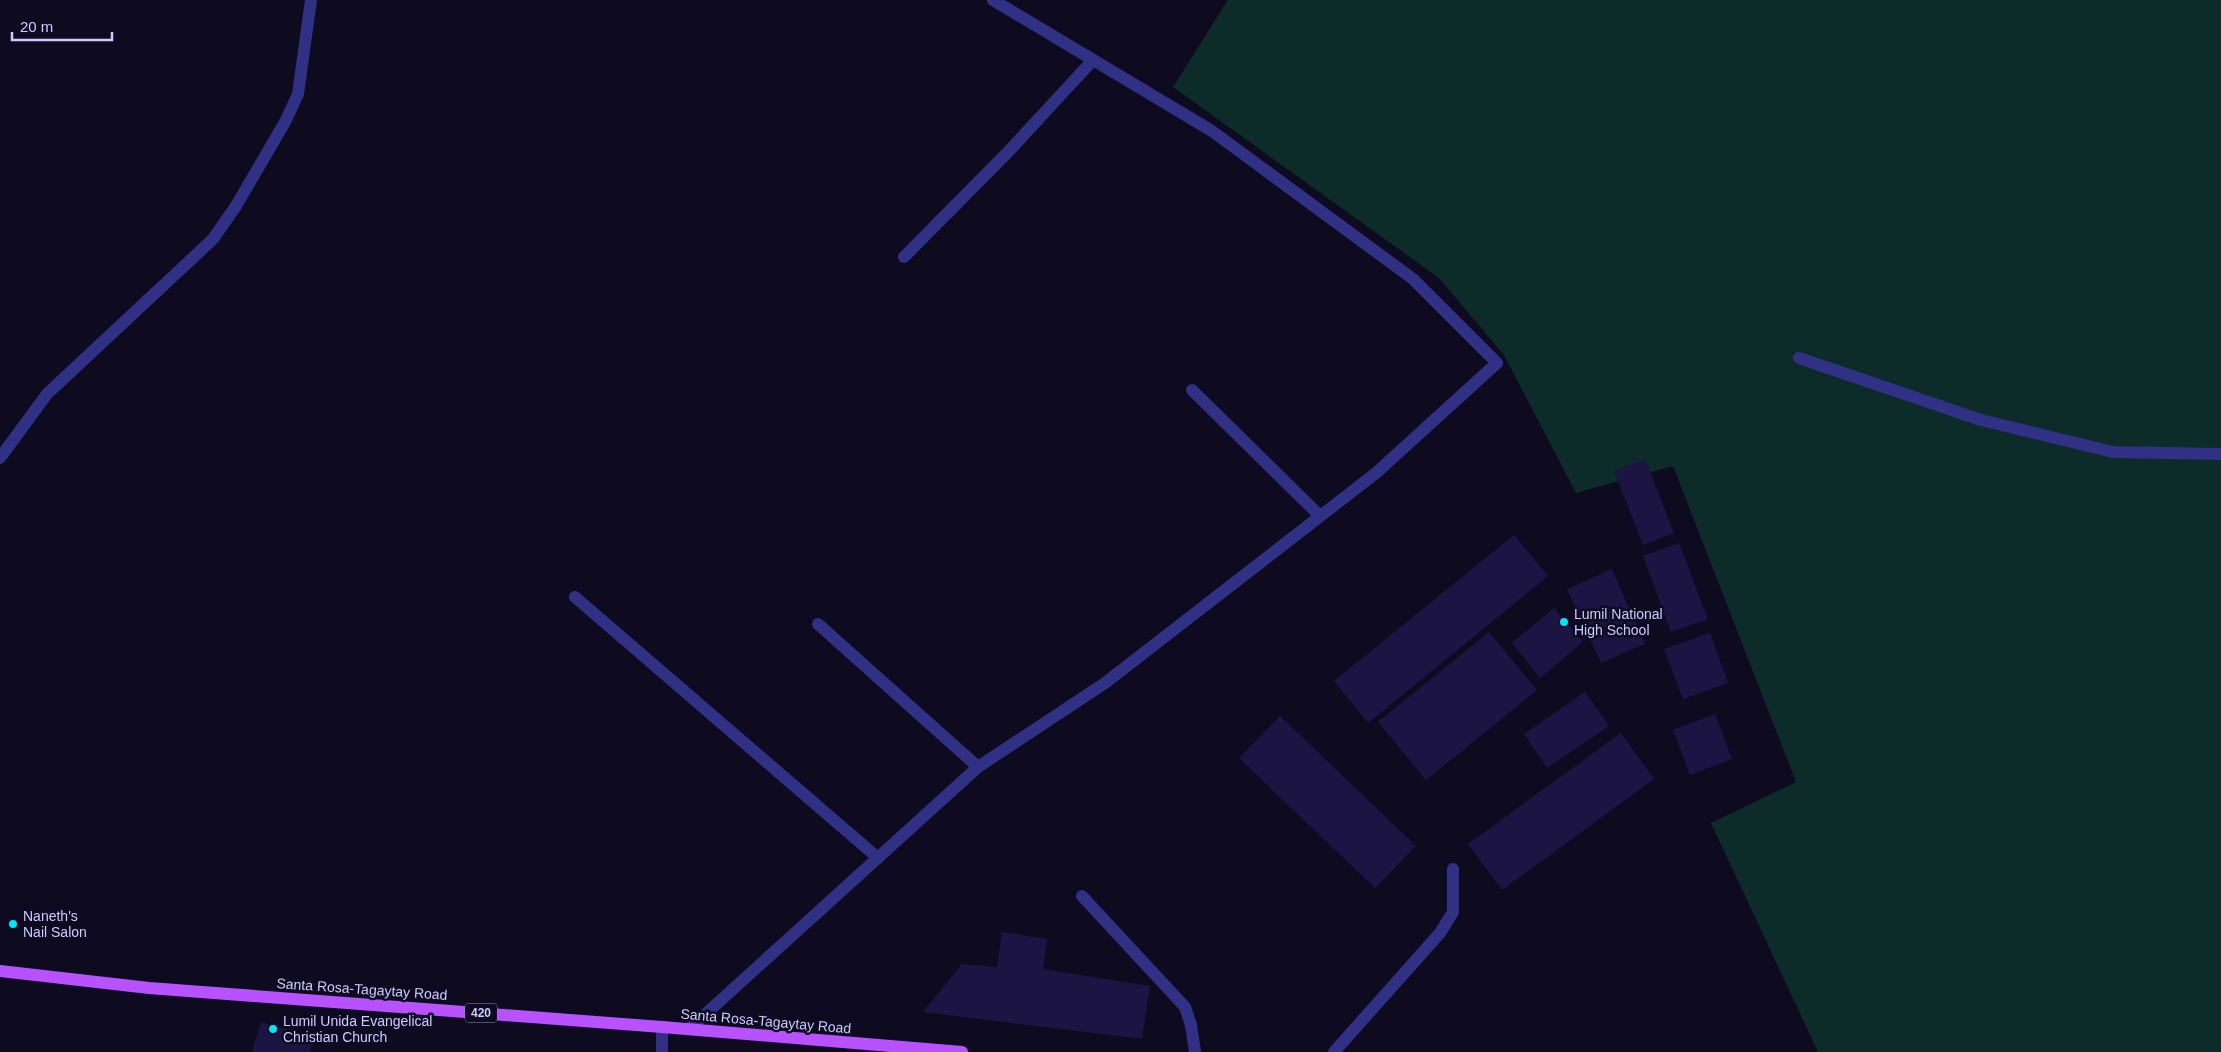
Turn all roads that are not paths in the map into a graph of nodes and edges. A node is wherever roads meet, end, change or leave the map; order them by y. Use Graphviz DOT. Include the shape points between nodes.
graph roads {
  1 [pos="312,0"];
  2 [pos="992,0"];
  3 [pos="1093,60"];
  4 [pos="904,257"];
  5 [pos="1799,358"];
  6 [pos="1192,390"];
  7 [pos="2221,454"];
  8 [pos="0,458"];
  9 [pos="1320,516"];
  10 [pos="575,597"];
  11 [pos="818,624"];
  12 [pos="978,767"];
  13 [pos="878,858"];
  14 [pos="1453,868"];
  15 [pos="1082,896"];
  16 [pos="0,970"];
  17 [pos="662,1026"];
  18 [pos="689,1029"];
  19 [pos="915,1050"];
  20 [pos="662,1052"];
  21 [pos="962,1052"];
  22 [pos="1195,1052"];
  23 [pos="1334,1052"];
  1 -- 8 [label="street" via="298,94 236,206 213,238 47,394"];
  2 -- 3 [label="street"];
  3 -- 4 [label="street"];
  3 -- 9 [label="street" via="1212,131 1413,278 1497,363 1376,473"];
  5 -- 7 [label="street" via="1981,420 2113,452"];
  6 -- 9 [label="street"];
  9 -- 12 [label="street" via="1105,682"];
  10 -- 13 [label="street"];
  11 -- 12 [label="street"];
  12 -- 13 [label="street"];
  13 -- 18 [label="street"];
  14 -- 23 [label="street" via="1453,912 1440,933"];
  15 -- 22 [label="street" via="1185,1007"];
  16 -- 17 [label="main road, Santa Rosa-Tagaytay Road / 420" via="149,988"];
  17 -- 18 [label="main road, Santa Rosa-Tagaytay Road / 420"];
  17 -- 20 [label="street"];
  18 -- 19 [label="main road, Santa Rosa-Tagaytay Road / 420"];
  19 -- 21 [label="main road, Santa Rosa-Tagaytay Road / 420"];
}
